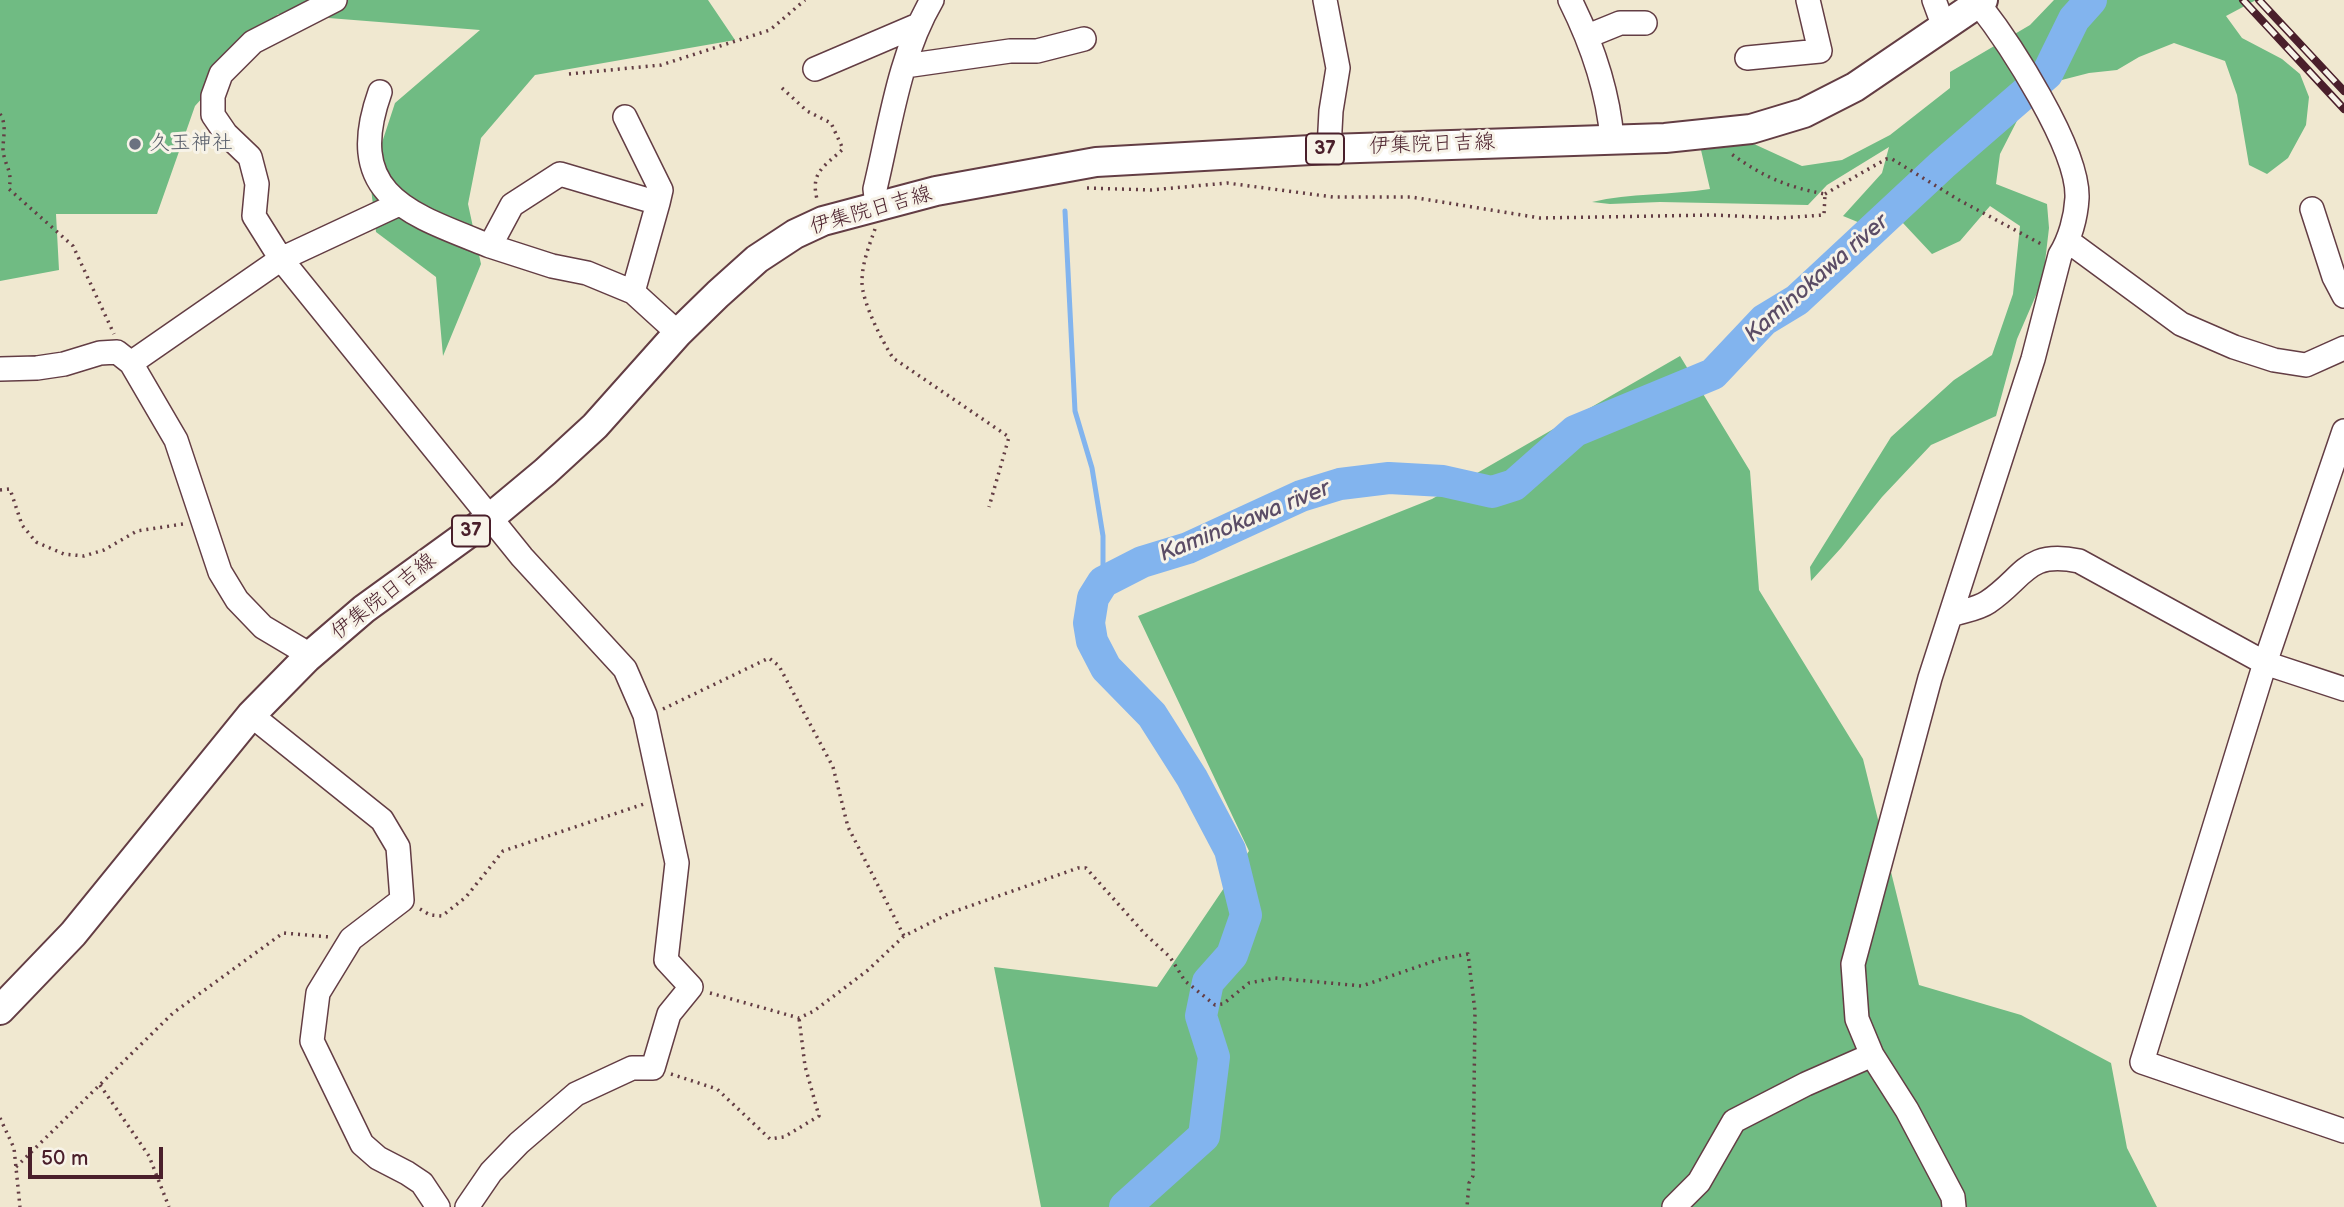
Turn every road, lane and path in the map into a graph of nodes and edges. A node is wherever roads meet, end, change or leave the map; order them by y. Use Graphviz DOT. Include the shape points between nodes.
graph roads {
  1 [pos="335,0"];
  2 [pos="805,0"];
  3 [pos="932,0"];
  4 [pos="1325,0"];
  5 [pos="1570,0"];
  6 [pos="1808,0"];
  7 [pos="1934,0"];
  8 [pos="1981,2"];
  9 [pos="1645,23"];
  10 [pos="918,25"];
  11 [pos="1944,27"];
  12 [pos="1588,36"];
  13 [pos="1084,39"];
  14 [pos="1747,58"];
  15 [pos="905,66"];
  16 [pos="815,69"];
  17 [pos="569,74"];
  18 [pos="782,88"];
  19 [pos="380,92"];
  20 [pos="0,114"];
  21 [pos="625,117"];
  22 [pos="1713,135"];
  23 [pos="1612,139"];
  24 [pos="1329,149"];
  25 [pos="1083,188"];
  26 [pos="1825,194"];
  27 [pos="658,203"];
  28 [pos="399,204"];
  29 [pos="877,206"];
  30 [pos="2312,209"];
  31 [pos="823,221"];
  32 [pos="490,246"];
  33 [pos="2064,248"];
  34 [pos="281,259"];
  35 [pos="633,292"];
  36 [pos="2344,296"];
  37 [pos="678,333"];
  38 [pos="2344,348"];
  39 [pos="124,358"];
  40 [pos="0,369"];
  41 [pos="2344,430"];
  42 [pos="0,490"];
  43 [pos="989,507"];
  44 [pos="491,517"];
  45 [pos="203,521"];
  46 [pos="1951,615"];
  47 [pos="307,658"];
  48 [pos="2265,663"];
  49 [pos="2344,689"];
  50 [pos="251,715"];
  51 [pos="645,717"];
  52 [pos="663,798"];
  53 [pos="402,900"];
  54 [pos="904,936"];
  55 [pos="351,939"];
  56 [pos="691,987"];
  57 [pos="0,1010"];
  58 [pos="799,1018"];
  59 [pos="1872,1055"];
  60 [pos="653,1068"];
  61 [pos="100,1085"];
  62 [pos="0,1118"];
  63 [pos="2344,1131"];
  64 [pos="16,1167"];
  65 [pos="20,1207"];
  66 [pos="169,1207"];
  67 [pos="438,1207"];
  68 [pos="467,1207"];
  69 [pos="1467,1207"];
  70 [pos="1674,1207"];
  71 [pos="1954,1207"];
  1 -- 34 [label="street" via="253,42 221,74 213,96 213,115 250,157 257,184 254,216"];
  2 -- 17 [label="path" via="770,30 661,65"];
  3 -- 10 [label="street"];
  4 -- 24 [label="street" via="1338,68"];
  5 -- 12 [label="street"];
  6 -- 14 [label="street" via="1820,51"];
  7 -- 11 [label="street"];
  8 -- 11 [label="main road, 伊集院日吉線 / 37"];
  8 -- 33 [label="street" via="2040,97 2072,164 2077,198"];
  9 -- 12 [label="street" via="1620,23"];
  10 -- 15 [label="street"];
  10 -- 16 [label="street"];
  11 -- 22 [label="main road, 伊集院日吉線 / 37" via="1855,87 1804,113"];
  12 -- 23 [label="street"];
  13 -- 15 [label="street" via="1037,51"];
  15 -- 29 [label="street" via="875,190"];
  18 -- 31 [label="path" via="807,111 831,123 843,149 817,174 814,185"];
  19 -- 28 [label="street" via="371,116 369,141 374,174"];
  20 -- 39 [label="path" via="4,119 3,153 12,175 9,190 73,246"];
  21 -- 27 [label="street" via="661,190"];
  22 -- 23 [label="main road, 伊集院日吉線 / 37"];
  22 -- 26 [label="path" via="1728,152 1760,174 1796,189"];
  23 -- 24 [label="main road, 伊集院日吉線 / 37"];
  24 -- 29 [label="main road, 伊集院日吉線 / 37" via="1096,162"];
  25 -- 26 [label="path" via="1152,190 1227,183 1333,197 1412,197 1540,218 1824,215"];
  26 -- 33 [label="path" via="1892,159 1959,200"];
  27 -- 32 [label="street" via="560,174 512,205"];
  27 -- 35 [label="street"];
  28 -- 32 [label="street" via="412,214"];
  28 -- 34 [label="street"];
  29 -- 31 [label="main road, 伊集院日吉線 / 37"];
  29 -- 43 [label="path" via="878,221 866,254 862,284 884,345 893,358 1009,437"];
  30 -- 36 [label="street" via="2333,278"];
  31 -- 37 [label="main road, 伊集院日吉線 / 37" via="757,259"];
  32 -- 35 [label="street" via="587,273"];
  33 -- 38 [label="street" via="2181,324 2234,347 2306,365"];
  33 -- 46 [label="street"];
  34 -- 39 [label="street"];
  34 -- 44 [label="street"];
  35 -- 37 [label="street"];
  37 -- 44 [label="main road, 伊集院日吉線 / 37" via="595,426"];
  39 -- 40 [label="street" via="100,353 64,364"];
  39 -- 45 [label="street" via="176,440"];
  41 -- 48 [label="street"];
  42 -- 45 [label="path" via="10,489 22,525 36,542 64,554 104,550 136,531"];
  44 -- 47 [label="main road, 伊集院日吉線 / 37" via="364,609"];
  44 -- 51 [label="street" via="625,669"];
  45 -- 47 [label="street" via="220,572 237,600"];
  46 -- 48 [label="street" via="1986,603 2031,564 2066,558"];
  46 -- 59 [label="street" via="1853,964 1857,1019"];
  47 -- 50 [label="main road, 伊集院日吉線 / 37"];
  48 -- 49 [label="street"];
  48 -- 63 [label="street" via="2142,1062"];
  50 -- 53 [label="street" via="382,820 398,847"];
  50 -- 57 [label="main road, 伊集院日吉線 / 37" via="73,934"];
  51 -- 52 [label="street"];
  51 -- 54 [label="path" via="769,657 779,666 833,767 848,827"];
  52 -- 53 [label="path" via="503,851 466,897 442,916 430,915"];
  52 -- 56 [label="street" via="677,863 666,960"];
  53 -- 55 [label="street"];
  54 -- 58 [label="path" via="868,970"];
  54 -- 69 [label="path" via="950,914 1086,867 1170,957 1185,981 1215,1005 1250,983 1275,978 1362,986 1468,954 1475,1011 1473,1176"];
  55 -- 61 [label="path" via="283,933 173,1013"];
  55 -- 67 [label="street" via="318,993 312,1041 362,1144 422,1183"];
  56 -- 58 [label="path"];
  56 -- 60 [label="street" via="669,1014"];
  58 -- 60 [label="path" via="805,1066 819,1116 785,1137 770,1139 717,1089"];
  59 -- 70 [label="street" via="1734,1121 1699,1182"];
  59 -- 71 [label="street" via="1907,1110"];
  60 -- 68 [label="street" via="632,1068 576,1094 491,1172"];
  61 -- 64 [label="path"];
  61 -- 66 [label="path" via="149,1156"];
  62 -- 64 [label="path"];
  64 -- 65 [label="path"];
}
